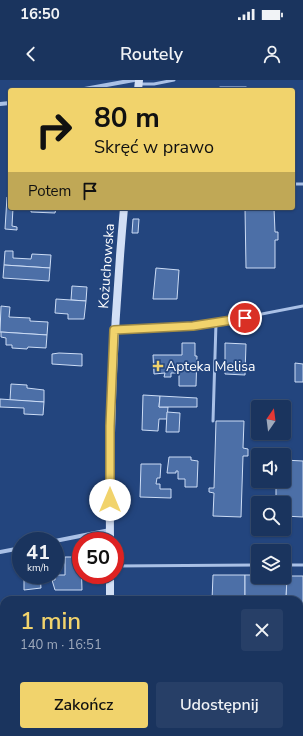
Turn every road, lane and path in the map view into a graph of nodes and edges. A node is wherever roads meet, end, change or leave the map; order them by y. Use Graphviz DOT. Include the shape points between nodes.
graph roads {
  1 [pos="174,80"];
  2 [pos="138,83"];
  3 [pos="96,88"];
  4 [pos="124,210"];
  5 [pos="303,306"];
  6 [pos="216,324"];
  7 [pos="114,330"];
  8 [pos="213,421"];
  9 [pos="110,530"];
  10 [pos="64,539"];
  11 [pos="12,550"];
  12 [pos="0,552"];
  13 [pos="251,565"];
  14 [pos="291,565"];
  15 [pos="303,565"];
  16 [pos="124,566"];
  17 [pos="110,584"];
  18 [pos="110,596"];
  1 -- 2 [label="lane" via="154,84"];
  2 -- 3 [label="street"];
  4 -- 7 [label="main road, Kożuchowska"];
  5 -- 6 [label="lane"];
  6 -- 7 [label="lane"];
  6 -- 8 [label="lane"];
  7 -- 9 [label="main road, Kożuchowska" via="110,426"];
  9 -- 10 [label="street"];
  11 -- 12 [label="street"];
  13 -- 16 [label="lane"];
  14 -- 15 [label="lane"];
  17 -- 18 [label="main road"];
}
